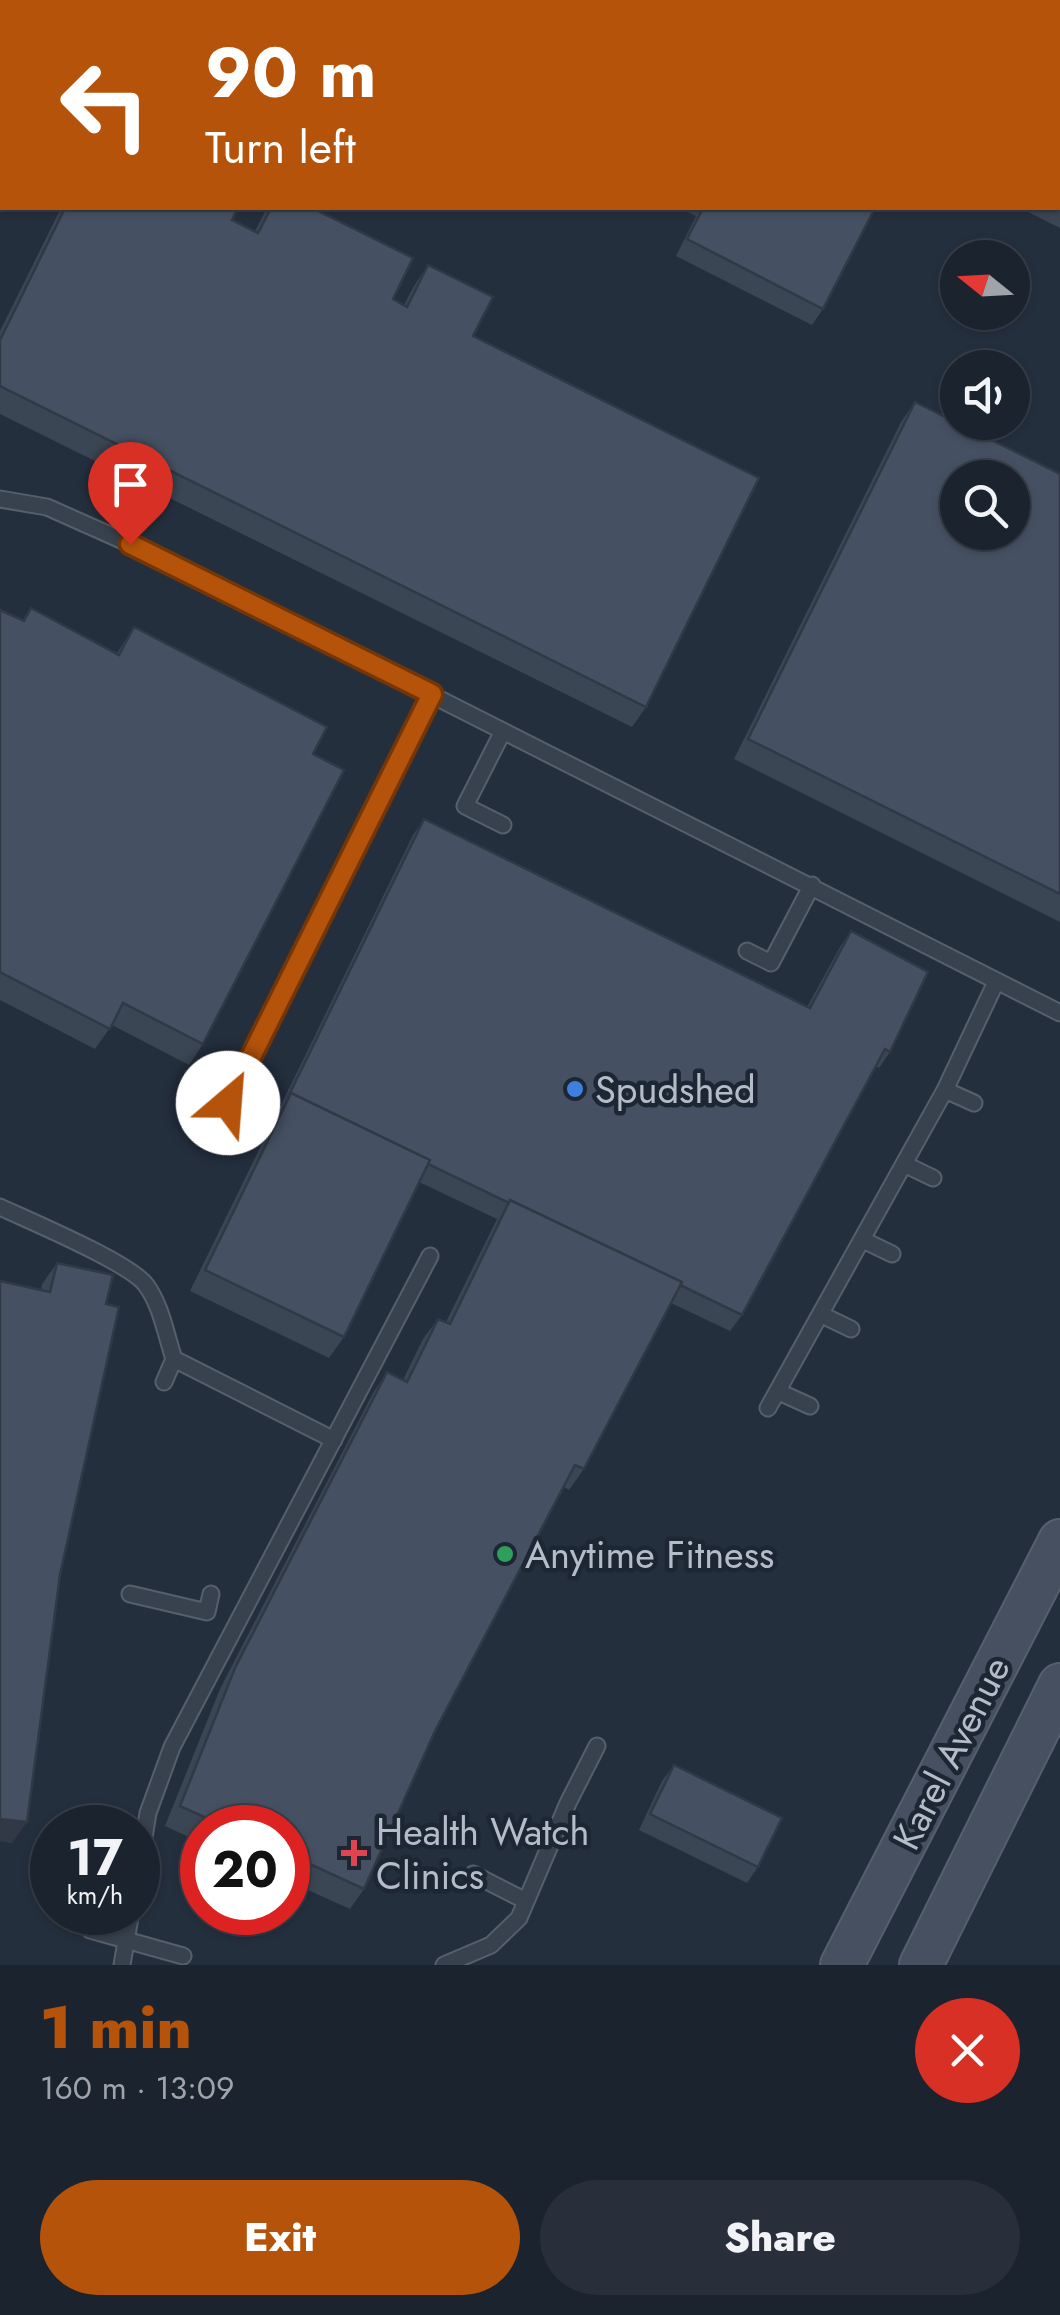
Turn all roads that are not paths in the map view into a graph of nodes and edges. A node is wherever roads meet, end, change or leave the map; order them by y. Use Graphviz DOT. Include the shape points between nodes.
graph roads {
  1 [pos="0,499"];
  2 [pos="432,694"];
  3 [pos="503,730"];
  4 [pos="503,825"];
  5 [pos="812,886"];
  6 [pos="747,950"];
  7 [pos="996,982"];
  8 [pos="1060,1013"];
  9 [pos="945,1090"];
  10 [pos="228,1103"];
  11 [pos="974,1103"];
  12 [pos="904,1164"];
  13 [pos="933,1178"];
  14 [pos="0,1207"];
  15 [pos="863,1240"];
  16 [pos="892,1254"];
  17 [pos="430,1256"];
  18 [pos="822,1314"];
  19 [pos="851,1329"];
  20 [pos="174,1359"];
  21 [pos="164,1382"];
  22 [pos="779,1392"];
  23 [pos="810,1406"];
  24 [pos="768,1408"];
  25 [pos="334,1440"];
  26 [pos="1060,1541"];
  27 [pos="130,1594"];
  28 [pos="211,1594"];
  29 [pos="1060,1600"];
  30 [pos="1060,1685"];
  31 [pos="972,1712"];
  32 [pos="597,1746"];
  33 [pos="151,1805"];
  34 [pos="473,1874"];
  35 [pos="526,1901"];
  36 [pos="106,1935"];
  37 [pos="127,1935"];
  38 [pos="126,1941"];
  39 [pos="183,1956"];
  40 [pos="122,1965"];
  41 [pos="444,1965"];
  42 [pos="842,1965"];
  43 [pos="921,1965"];
  1 -- 2 [label="lane" via="47,507 157,556"];
  2 -- 3 [label="lane"];
  2 -- 10 [label="lane"];
  3 -- 4 [label="lane" via="465,806"];
  3 -- 5 [label="lane"];
  5 -- 6 [label="lane" via="772,963"];
  5 -- 7 [label="lane"];
  7 -- 8 [label="lane"];
  7 -- 9 [label="lane"];
  9 -- 11 [label="lane"];
  9 -- 12 [label="lane"];
  12 -- 13 [label="lane"];
  12 -- 15 [label="lane"];
  14 -- 20 [label="lane" via="144,1280"];
  15 -- 16 [label="lane"];
  15 -- 18 [label="lane"];
  17 -- 25 [label="lane"];
  18 -- 19 [label="lane"];
  18 -- 22 [label="lane"];
  20 -- 21 [label="lane"];
  20 -- 25 [label="lane"];
  22 -- 23 [label="lane"];
  22 -- 24 [label="lane"];
  25 -- 33 [label="lane" via="172,1747"];
  26 -- 31 [label="main road, Karel Avenue"];
  27 -- 28 [label="lane" via="207,1612"];
  29 -- 31 [label="main road"];
  30 -- 43 [label="main road, Karel Avenue"];
  31 -- 42 [label="main road, Karel Avenue"];
  32 -- 35 [label="lane"];
  34 -- 35 [label="lane"];
  35 -- 41 [label="lane" via="519,1918 491,1945"];
  36 -- 38 [label="lane"];
  37 -- 38 [label="lane"];
  38 -- 39 [label="lane"];
  38 -- 40 [label="lane"];
}
